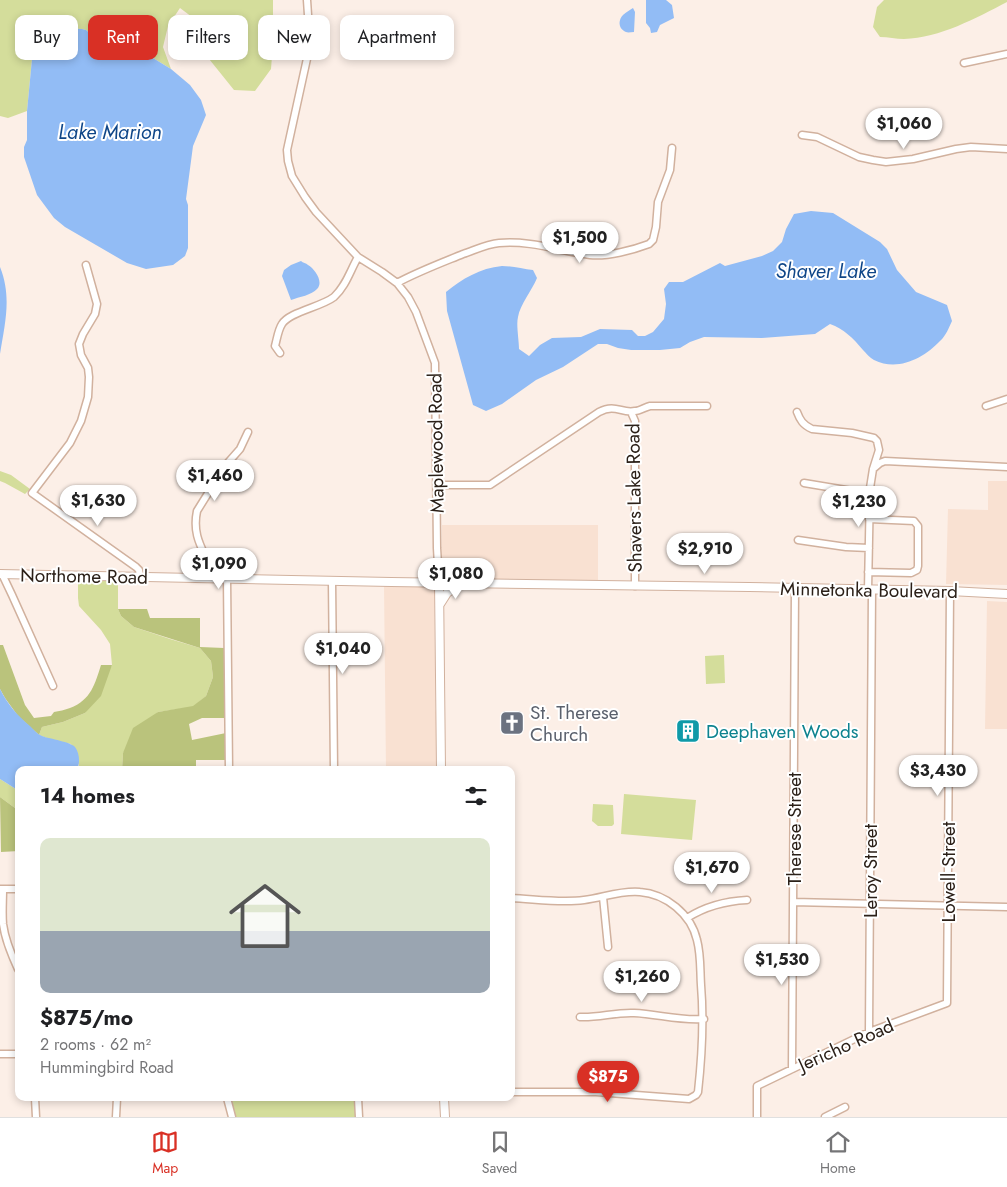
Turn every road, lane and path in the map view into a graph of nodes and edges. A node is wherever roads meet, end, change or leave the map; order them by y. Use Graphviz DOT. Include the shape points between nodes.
graph roads {
  1 [pos="307,0"];
  2 [pos="1007,54"];
  3 [pos="964,63"];
  4 [pos="802,135"];
  5 [pos="672,148"];
  6 [pos="1007,149"];
  7 [pos="358,257"];
  8 [pos="86,264"];
  9 [pos="397,284"];
  10 [pos="280,353"];
  11 [pos="1007,399"];
  12 [pos="707,406"];
  13 [pos="986,406"];
  14 [pos="631,412"];
  15 [pos="796,412"];
  16 [pos="248,432"];
  17 [pos="879,450"];
  18 [pos="885,461"];
  19 [pos="1007,467"];
  20 [pos="873,469"];
  21 [pos="804,483"];
  22 [pos="437,485"];
  23 [pos="870,494"];
  24 [pos="869,519"];
  25 [pos="798,540"];
  26 [pos="869,548"];
  27 [pos="868,572"];
  28 [pos="1,574"];
  29 [pos="140,576"];
  30 [pos="214,578"];
  31 [pos="227,578"];
  32 [pos="332,581"];
  33 [pos="439,582"];
  34 [pos="460,583"];
  35 [pos="636,586"];
  36 [pos="795,588"];
  37 [pos="870,590"];
  38 [pos="950,591"];
  39 [pos="1007,594"];
  40 [pos="440,604"];
  41 [pos="53,686"];
  42 [pos="229,766"];
  43 [pos="334,766"];
  44 [pos="441,766"];
  45 [pos="1,889"];
  46 [pos="15,889"];
  47 [pos="603,897"];
  48 [pos="515,898"];
  49 [pos="747,900"];
  50 [pos="793,902"];
  51 [pos="870,904"];
  52 [pos="948,905"];
  53 [pos="1007,907"];
  54 [pos="687,918"];
  55 [pos="608,947"];
  56 [pos="15,963"];
  57 [pos="947,1004"];
  58 [pos="580,1017"];
  59 [pos="704,1019"];
  60 [pos="869,1032"];
  61 [pos="0,1054"];
  62 [pos="15,1054"];
  63 [pos="792,1069"];
  64 [pos="515,1092"];
  65 [pos="36,1101"];
  66 [pos="117,1101"];
  67 [pos="228,1101"];
  68 [pos="358,1101"];
  69 [pos="444,1101"];
  70 [pos="845,1107"];
  71 [pos="36,1117"];
  72 [pos="116,1117"];
  73 [pos="232,1117"];
  74 [pos="358,1117"];
  75 [pos="445,1117"];
  76 [pos="757,1117"];
  77 [pos="825,1117"];
  1 -- 7 [label="street, Maplewood Road" via="310,46 287,150 288,161 292,176 305,197"];
  2 -- 3 [label="street"];
  4 -- 6 [label="street" via="817,137 859,156 886,162 971,147"];
  5 -- 9 [label="street" via="670,170 658,202 656,227 649,244 617,253 592,255 533,244 499,243 469,252"];
  7 -- 9 [label="street, Maplewood Road"];
  7 -- 10 [label="street" via="334,297 282,322 275,346"];
  8 -- 29 [label="street" via="97,304 79,344 88,368 88,397 70,443 32,493 136,567"];
  9 -- 22 [label="street, Maplewood Road" via="416,312 435,363"];
  11 -- 13 [label="street"];
  12 -- 14 [label="street" via="650,406"];
  14 -- 22 [label="street" via="603,409 490,485"];
  14 -- 35 [label="street, Shavers Lake Road" via="635,420"];
  15 -- 17 [label="street" via="806,426 818,430 874,438"];
  16 -- 30 [label="street" via="198,511 198,541"];
  17 -- 18 [label="street"];
  17 -- 20 [label="street, Leroy Street"];
  18 -- 19 [label="street"];
  18 -- 20 [label="street"];
  20 -- 23 [label="street, Leroy Street"];
  21 -- 23 [label="street"];
  22 -- 33 [label="street, Maplewood Road"];
  23 -- 24 [label="street, Leroy Street"];
  24 -- 26 [label="street, Leroy Street"];
  24 -- 27 [label="street" via="917,523 918,566 911,573"];
  25 -- 26 [label="street" via="846,548"];
  26 -- 27 [label="street, Leroy Street"];
  27 -- 37 [label="street, Leroy Street"];
  28 -- 29 [label="street, Northome Road"];
  28 -- 41 [label="street"];
  29 -- 30 [label="street, Northome Road"];
  30 -- 31 [label="street, Northome Road"];
  31 -- 32 [label="street, Northome Road"];
  31 -- 42 [label="street"];
  32 -- 33 [label="street, Northome Road"];
  32 -- 43 [label="street"];
  33 -- 34 [label="street, Minnetonka Boulevard"];
  33 -- 40 [label="street"];
  34 -- 35 [label="street, Minnetonka Boulevard"];
  34 -- 40 [label="street" via="447,593"];
  35 -- 36 [label="street, Minnetonka Boulevard"];
  36 -- 37 [label="street, Minnetonka Boulevard"];
  36 -- 50 [label="street, Therese Street"];
  37 -- 38 [label="street, Minnetonka Boulevard"];
  37 -- 51 [label="street, Leroy Street"];
  38 -- 39 [label="street, Minnetonka Boulevard"];
  38 -- 52 [label="street, Lowell Street"];
  40 -- 44 [label="street"];
  45 -- 46 [label="street"];
  45 -- 56 [label="street" via="5,935"];
  47 -- 48 [label="street" via="566,901"];
  47 -- 54 [label="street" via="628,892 650,893 671,903"];
  47 -- 55 [label="street"];
  49 -- 54 [label="street" via="715,905"];
  50 -- 51 [label="street"];
  50 -- 63 [label="street, Therese Street"];
  51 -- 52 [label="street"];
  51 -- 60 [label="street, Leroy Street"];
  52 -- 53 [label="street"];
  52 -- 57 [label="street, Lowell Street"];
  54 -- 59 [label="street" via="699,948"];
  57 -- 60 [label="street, Jericho Road"];
  58 -- 59 [label="street" via="626,1013"];
  59 -- 64 [label="street" via="699,1087 696,1095 689,1099 596,1092"];
  60 -- 63 [label="street, Jericho Road"];
  61 -- 62 [label="street"];
  63 -- 76 [label="street, Jericho Road" via="757,1086"];
  65 -- 71 [label="street"];
  66 -- 72 [label="street"];
  67 -- 73 [label="street"];
  68 -- 74 [label="street"];
  69 -- 75 [label="street"];
  70 -- 77 [label="street"];
}
